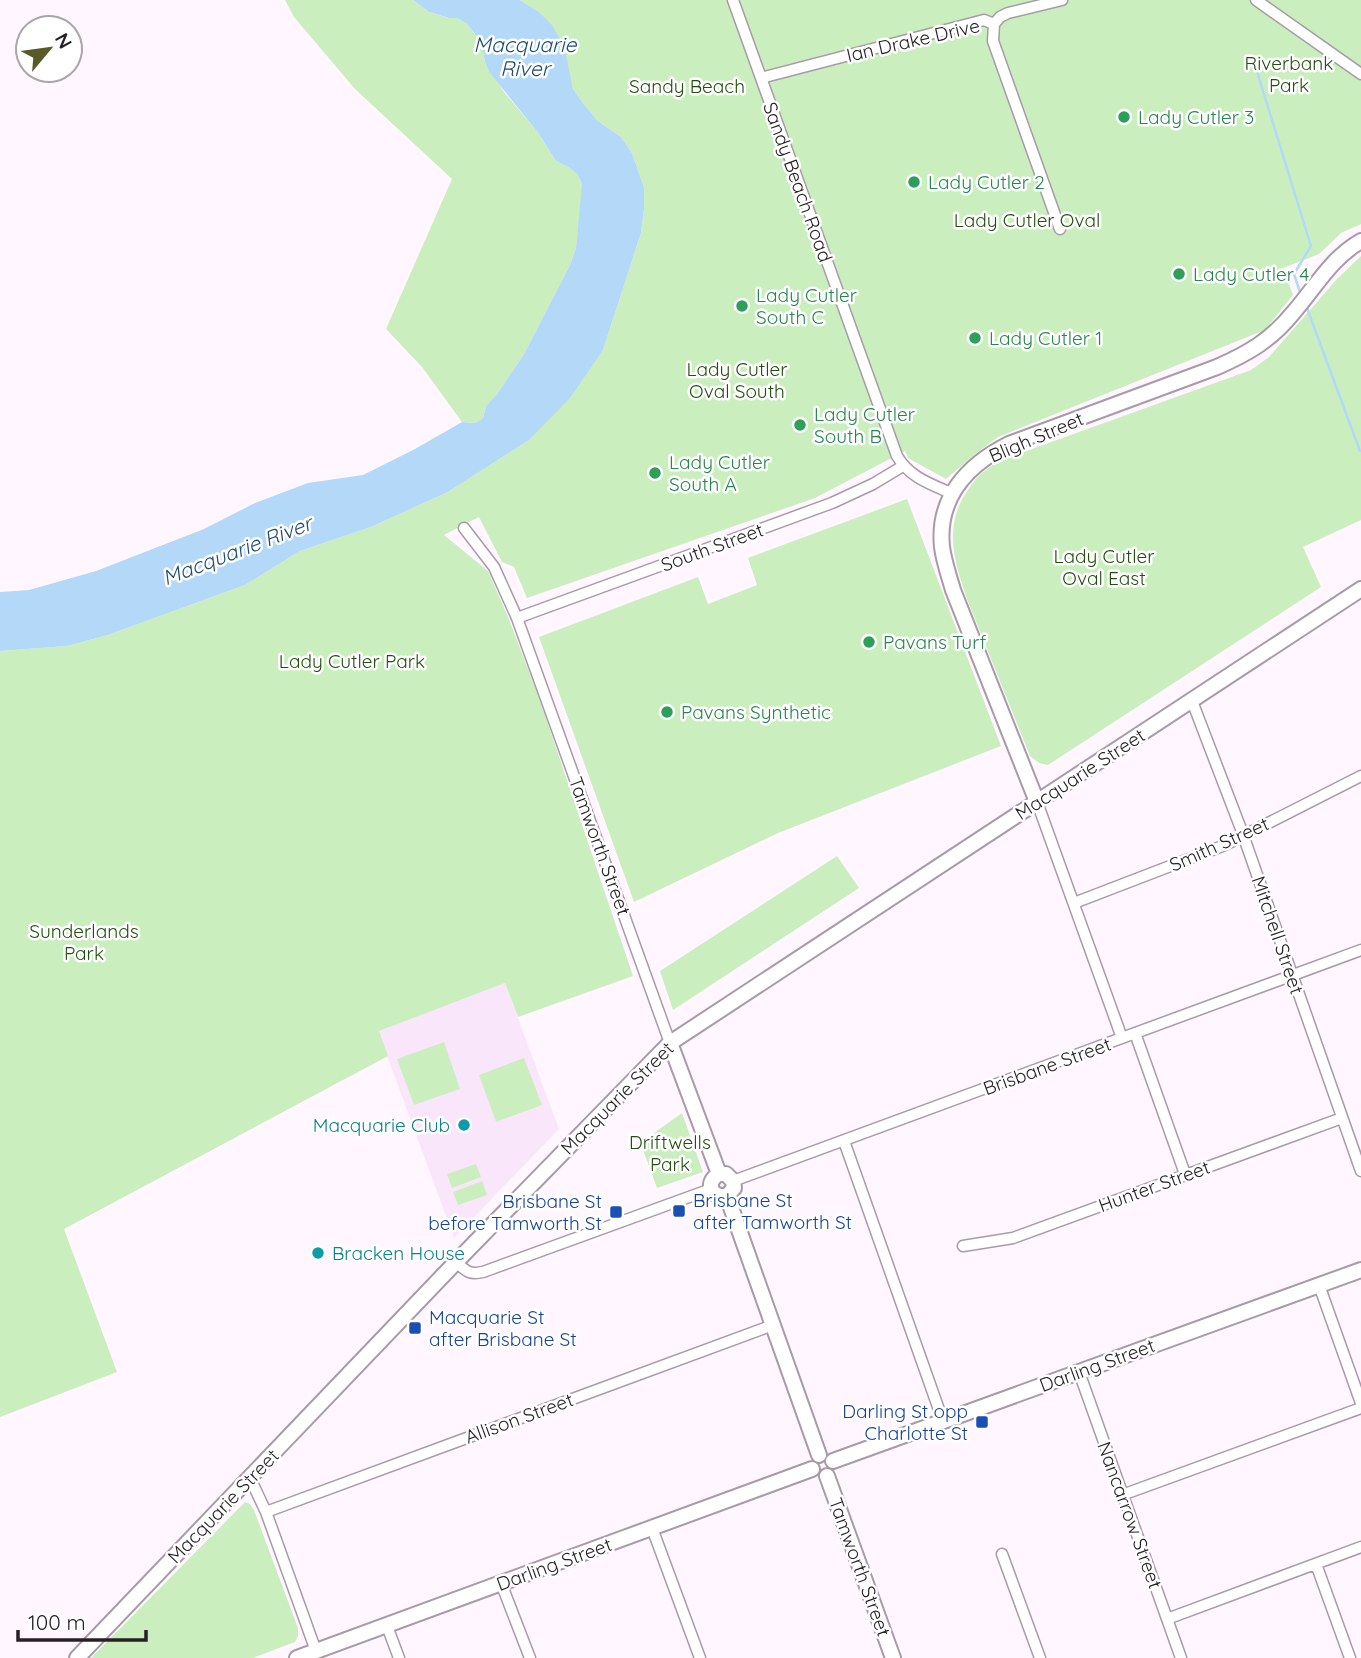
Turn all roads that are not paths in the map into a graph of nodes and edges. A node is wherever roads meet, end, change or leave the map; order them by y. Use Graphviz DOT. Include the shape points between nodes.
graph roads {
  1 [pos="733,0"];
  2 [pos="1062,0"];
  3 [pos="1256,0"];
  4 [pos="994,24"];
  5 [pos="1361,74"];
  6 [pos="761,78"];
  7 [pos="1060,229"];
  8 [pos="1361,241"];
  9 [pos="903,466"];
  10 [pos="953,494"];
  11 [pos="464,528"];
  12 [pos="1361,589"];
  13 [pos="517,618"];
  14 [pos="1192,701"];
  15 [pos="1361,776"];
  16 [pos="1037,802"];
  17 [pos="1243,836"];
  18 [pos="1074,903"];
  19 [pos="1361,950"];
  20 [pos="1292,975"];
  21 [pos="1135,1033"];
  22 [pos="1122,1038"];
  23 [pos="670,1043"];
  24 [pos="1342,1118"];
  25 [pos="844,1141"];
  26 [pos="1361,1171"];
  27 [pos="719,1174"];
  28 [pos="1185,1174"];
  29 [pos="733,1181"];
  30 [pos="711,1189"];
  31 [pos="727,1196"];
  32 [pos="963,1246"];
  33 [pos="456,1262"];
  34 [pos="1361,1270"];
  35 [pos="1319,1286"];
  36 [pos="773,1325"];
  37 [pos="1079,1372"];
  38 [pos="1361,1406"];
  39 [pos="943,1421"];
  40 [pos="826,1458"];
  41 [pos="812,1469"];
  42 [pos="827,1476"];
  43 [pos="250,1478"];
  44 [pos="1122,1495"];
  45 [pos="266,1512"];
  46 [pos="652,1528"];
  47 [pos="1361,1547"];
  48 [pos="1002,1555"];
  49 [pos="1316,1564"];
  50 [pos="502,1583"];
  51 [pos="1167,1619"];
  52 [pos="387,1626"];
  53 [pos="316,1651"];
  54 [pos="77,1658"];
  55 [pos="296,1658"];
  56 [pos="399,1658"];
  57 [pos="530,1658"];
  58 [pos="700,1658"];
  59 [pos="893,1658"];
  60 [pos="1040,1658"];
  61 [pos="1181,1658"];
  62 [pos="1350,1658"];
  1 -- 6 [label="street, Sandy Beach Road"];
  2 -- 4 [label="street, Ian Drake Drive" via="1008,13"];
  3 -- 5 [label="street"];
  4 -- 6 [label="street, Ian Drake Drive" via="984,20"];
  4 -- 7 [label="street" via="993,41"];
  6 -- 9 [label="street, Sandy Beach Road"];
  8 -- 10 [label="street, Bligh Street" via="1332,264 1280,328 1250,352 1009,444 980,461"];
  9 -- 10 [label="street"];
  9 -- 13 [label="street, South Street" via="831,503"];
  10 -- 16 [label="street, Bligh Street" via="942,527 946,568"];
  11 -- 13 [label="street, Tamworth Street" via="494,567"];
  12 -- 14 [label="street, Macquarie Street"];
  13 -- 23 [label="street, Tamworth Street"];
  14 -- 16 [label="street, Macquarie Street"];
  14 -- 17 [label="street, Mitchell Street"];
  15 -- 17 [label="street, Smith Street"];
  16 -- 18 [label="street"];
  16 -- 23 [label="street, Macquarie Street"];
  17 -- 18 [label="street, Smith Street"];
  17 -- 20 [label="street, Mitchell Street"];
  18 -- 22 [label="street"];
  19 -- 20 [label="street, Brisbane Street"];
  20 -- 21 [label="street, Brisbane Street"];
  20 -- 24 [label="street, Mitchell Street"];
  21 -- 22 [label="street, Brisbane Street"];
  21 -- 28 [label="street"];
  22 -- 25 [label="street, Brisbane Street"];
  23 -- 27 [label="street, Tamworth Street"];
  23 -- 33 [label="street, Macquarie Street"];
  24 -- 26 [label="street, Mitchell Street"];
  24 -- 28 [label="street, Hunter Street"];
  25 -- 29 [label="street, Brisbane Street"];
  25 -- 39 [label="street"];
  27 -- 29 [label="street"];
  27 -- 30 [label="street" via="711,1181"];
  28 -- 32 [label="street, Hunter Street" via="1013,1238"];
  29 -- 31 [label="street" via="734,1188"];
  30 -- 31 [label="street"];
  30 -- 33 [label="street" via="483,1272 467,1272"];
  31 -- 36 [label="street"];
  33 -- 43 [label="street, Macquarie Street"];
  34 -- 35 [label="street, Darling Street"];
  35 -- 37 [label="street, Darling Street"];
  35 -- 38 [label="street"];
  36 -- 40 [label="street"];
  36 -- 45 [label="street, Allison Street"];
  37 -- 39 [label="street, Darling Street"];
  37 -- 44 [label="street, Nancarrow Street"];
  38 -- 44 [label="street"];
  39 -- 40 [label="street, Darling Street"];
  40 -- 41 [label="street" via="814,1459"];
  40 -- 42 [label="street" via="832,1471"];
  41 -- 42 [label="street"];
  41 -- 46 [label="street, Darling Street"];
  42 -- 59 [label="street, Tamworth Street"];
  43 -- 45 [label="street"];
  43 -- 54 [label="street, Macquarie Street"];
  44 -- 51 [label="street, Nancarrow Street"];
  45 -- 53 [label="street"];
  46 -- 50 [label="street, Darling Street"];
  46 -- 58 [label="street"];
  47 -- 49 [label="street"];
  48 -- 60 [label="street"];
  49 -- 51 [label="street"];
  49 -- 62 [label="street"];
  50 -- 52 [label="street, Darling Street"];
  50 -- 57 [label="street"];
  51 -- 61 [label="street, Nancarrow Street"];
  52 -- 53 [label="street, Darling Street"];
  52 -- 56 [label="street"];
  53 -- 55 [label="street, Darling Street"];
}
